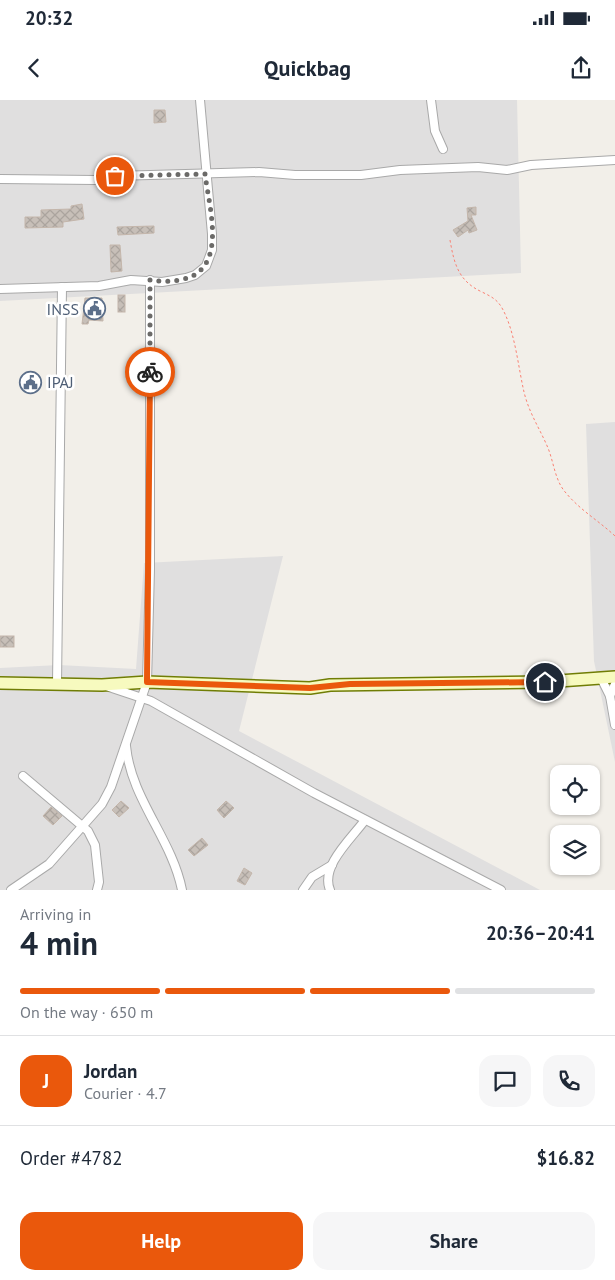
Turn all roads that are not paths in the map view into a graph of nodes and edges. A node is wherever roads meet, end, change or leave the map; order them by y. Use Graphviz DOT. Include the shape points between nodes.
graph roads {
  1 [pos="200,100"];
  2 [pos="431,100"];
  3 [pos="443,149"];
  4 [pos="615,160"];
  5 [pos="205,174"];
  6 [pos="0,179"];
  7 [pos="150,280"];
  8 [pos="62,287"];
  9 [pos="0,289"];
  10 [pos="615,677"];
  11 [pos="600,678"];
  12 [pos="147,682"];
  13 [pos="0,683"];
  14 [pos="57,684"];
  15 [pos="615,684"];
  16 [pos="102,685"];
  17 [pos="610,696"];
  18 [pos="143,699"];
  19 [pos="615,724"];
  20 [pos="126,739"];
  21 [pos="23,776"];
  22 [pos="366,820"];
  23 [pos="83,825"];
  24 [pos="332,865"];
  25 [pos="11,890"];
  26 [pos="97,890"];
  27 [pos="182,890"];
  28 [pos="303,890"];
  29 [pos="330,890"];
  30 [pos="501,890"];
  1 -- 5 [label="street"];
  2 -- 3 [label="street" via="435,131"];
  4 -- 5 [label="street" via="531,165 507,170 478,167 311,176 258,172"];
  5 -- 6 [label="street" via="115,176 95,180"];
  5 -- 7 [label="street" via="212,234 212,250 206,266 186,278 162,282"];
  7 -- 8 [label="street"];
  7 -- 12 [label="street"];
  8 -- 9 [label="street"];
  8 -- 14 [label="street"];
  10 -- 11 [label="street"];
  11 -- 12 [label="street" via="545,682 340,684 310,688"];
  11 -- 17 [label="street"];
  12 -- 16 [label="street"];
  12 -- 18 [label="street"];
  13 -- 14 [label="street"];
  14 -- 16 [label="street"];
  15 -- 17 [label="street"];
  16 -- 18 [label="street"];
  17 -- 19 [label="street"];
  18 -- 20 [label="street"];
  18 -- 22 [label="street"];
  20 -- 23 [label="street" via="111,787 102,804"];
  20 -- 27 [label="street" via="127,760 133,778 174,858"];
  21 -- 23 [label="street"];
  22 -- 24 [label="street"];
  22 -- 30 [label="street"];
  23 -- 25 [label="street" via="49,864"];
  23 -- 26 [label="street" via="95,845"];
  24 -- 28 [label="street" via="312,877"];
  24 -- 29 [label="street" via="327,880"];
}
